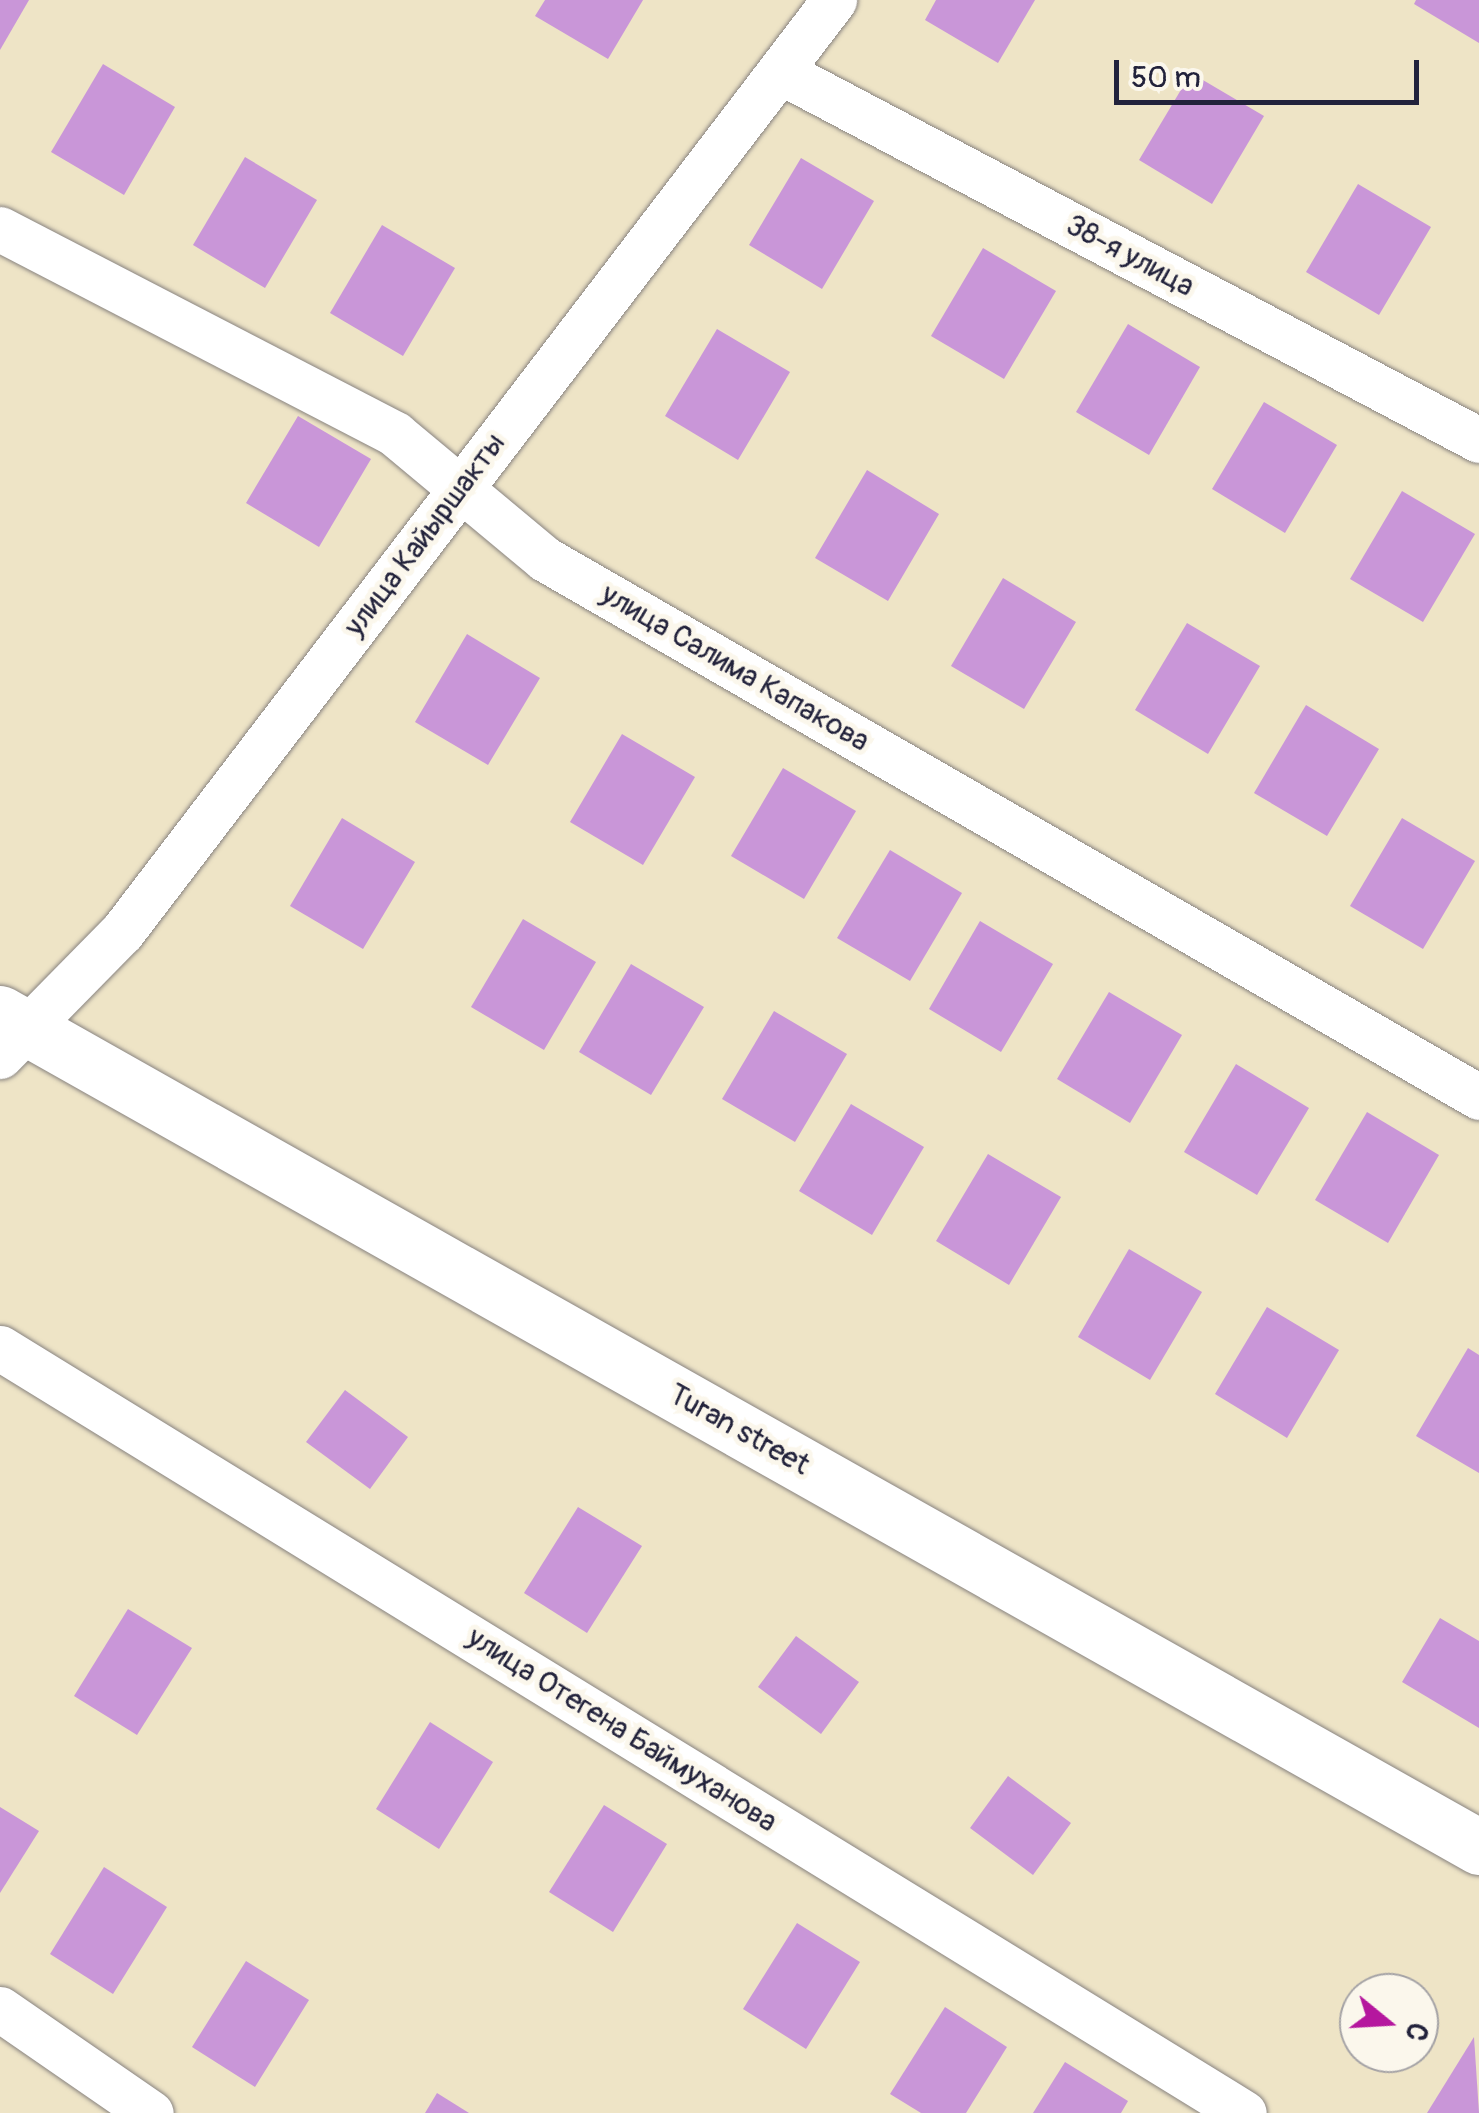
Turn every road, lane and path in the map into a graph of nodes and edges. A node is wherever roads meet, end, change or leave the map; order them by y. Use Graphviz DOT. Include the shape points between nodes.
graph roads {
  1 [pos="834,0"];
  2 [pos="781,72"];
  3 [pos="0,230"];
  4 [pos="1479,440"];
  5 [pos="458,492"];
  6 [pos="10,1033"];
  7 [pos="1479,1097"];
  8 [pos="0,1348"];
  9 [pos="1479,1847"];
  10 [pos="0,2008"];
  11 [pos="151,2113"];
  12 [pos="1244,2113"];
  1 -- 2 [label="street, улица Кайыршакты"];
  2 -- 4 [label="street, 38-я улица"];
  2 -- 5 [label="street, улица Кайыршакты"];
  3 -- 5 [label="street, улица Салима Капакова" via="395,434"];
  5 -- 6 [label="street, улица Кайыршакты" via="122,932"];
  5 -- 7 [label="street, улица Салима Капакова" via="545,559"];
  6 -- 9 [label="street, Turan street"];
  8 -- 12 [label="street, улица Отегена Баймуханова"];
  10 -- 11 [label="street"];
}
